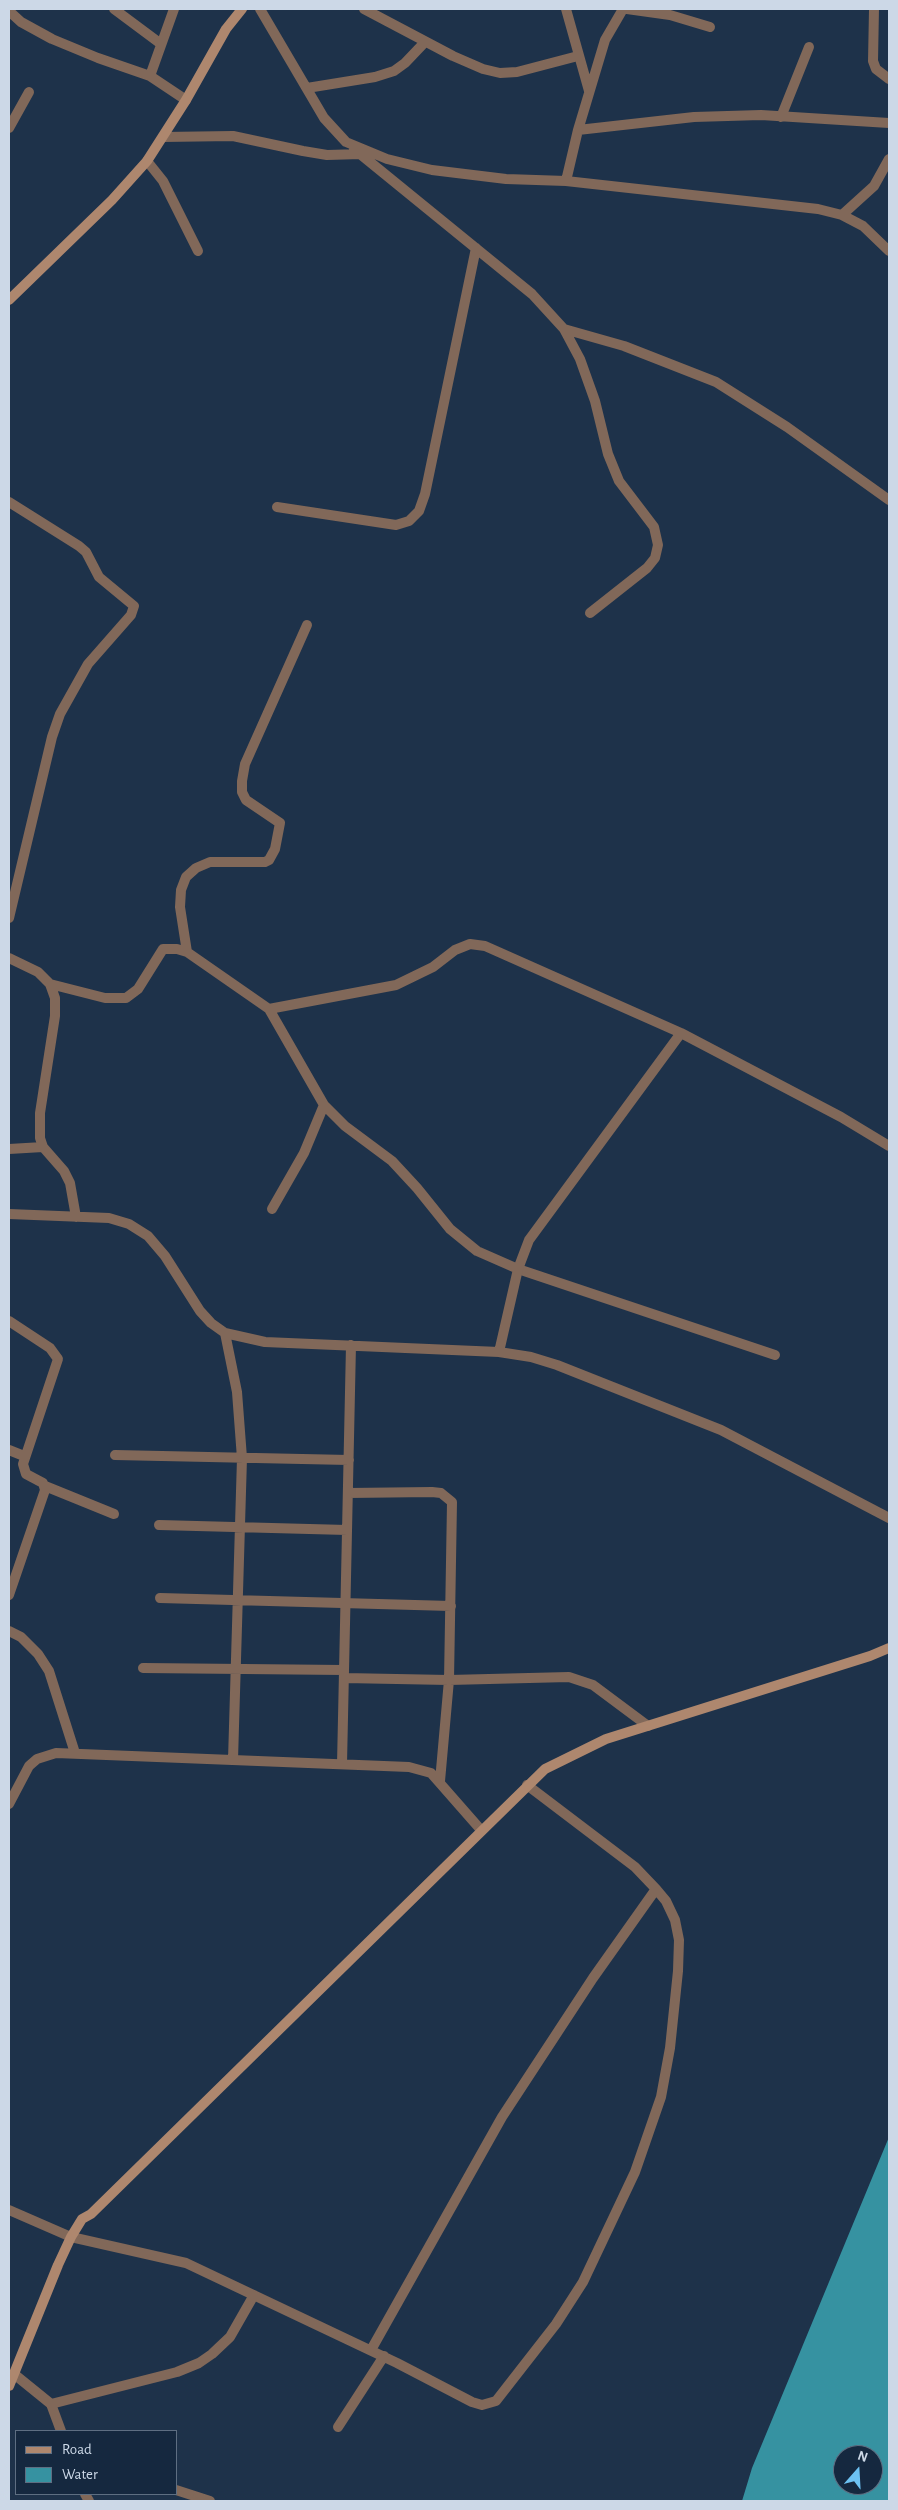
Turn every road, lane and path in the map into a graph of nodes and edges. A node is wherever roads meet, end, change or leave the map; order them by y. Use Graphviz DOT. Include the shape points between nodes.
graph roads {
  1 [pos="114,9"];
  2 [pos="174,9"];
  3 [pos="242,9"];
  4 [pos="260,9"];
  5 [pos="364,9"];
  6 [pos="566,9"];
  7 [pos="623,9"];
  8 [pos="627,9"];
  9 [pos="874,9"];
  10 [pos="9,11"];
  11 [pos="710,27"];
  12 [pos="425,42"];
  13 [pos="161,44"];
  14 [pos="809,47"];
  15 [pos="578,56"];
  16 [pos="150,76"];
  17 [pos="889,79"];
  18 [pos="307,88"];
  19 [pos="589,90"];
  20 [pos="29,92"];
  21 [pos="186,100"];
  22 [pos="782,116"];
  23 [pos="889,123"];
  24 [pos="9,128"];
  25 [pos="578,130"];
  26 [pos="163,137"];
  27 [pos="346,142"];
  28 [pos="360,154"];
  29 [pos="889,159"];
  30 [pos="147,161"];
  31 [pos="566,181"];
  32 [pos="842,215"];
  33 [pos="476,248"];
  34 [pos="198,251"];
  35 [pos="889,251"];
  36 [pos="9,300"];
  37 [pos="564,328"];
  38 [pos="889,500"];
  39 [pos="9,502"];
  40 [pos="277,507"];
  41 [pos="590,613"];
  42 [pos="307,625"];
  43 [pos="9,918"];
  44 [pos="187,952"];
  45 [pos="9,958"];
  46 [pos="50,984"];
  47 [pos="269,1009"];
  48 [pos="681,1033"];
  49 [pos="324,1105"];
  50 [pos="889,1146"];
  51 [pos="44,1147"];
  52 [pos="9,1149"];
  53 [pos="272,1209"];
  54 [pos="9,1214"];
  55 [pos="76,1217"];
  56 [pos="518,1268"];
  57 [pos="9,1321"];
  58 [pos="225,1333"];
  59 [pos="351,1345"];
  60 [pos="499,1352"];
  61 [pos="775,1355"];
  62 [pos="9,1450"];
  63 [pos="115,1455"];
  64 [pos="24,1456"];
  65 [pos="242,1458"];
  66 [pos="349,1460"];
  67 [pos="45,1486"];
  68 [pos="348,1493"];
  69 [pos="114,1514"];
  70 [pos="889,1518"];
  71 [pos="159,1525"];
  72 [pos="241,1527"];
  73 [pos="347,1530"];
  74 [pos="9,1595"];
  75 [pos="160,1598"];
  76 [pos="238,1599"];
  77 [pos="346,1602"];
  78 [pos="451,1606"];
  79 [pos="9,1631"];
  80 [pos="889,1648"];
  81 [pos="143,1668"];
  82 [pos="236,1668"];
  83 [pos="344,1674"];
  84 [pos="449,1680"];
  85 [pos="648,1726"];
  86 [pos="75,1753"];
  87 [pos="233,1760"];
  88 [pos="342,1764"];
  89 [pos="440,1782"];
  90 [pos="527,1785"];
  91 [pos="9,1804"];
  92 [pos="481,1830"];
  93 [pos="656,1889"];
  94 [pos="9,2210"];
  95 [pos="71,2237"];
  96 [pos="254,2295"];
  97 [pos="371,2350"];
  98 [pos="384,2356"];
  99 [pos="14,2374"];
  100 [pos="9,2386"];
  101 [pos="51,2404"];
  102 [pos="338,2427"];
  103 [pos="61,2430"];
  104 [pos="178,2491"];
  105 [pos="210,2501"];
  1 -- 13 [label="street"];
  2 -- 13 [label="street"];
  3 -- 21 [label="street" via="226,29"];
  4 -- 18 [label="street"];
  5 -- 12 [label="street"];
  6 -- 15 [label="street"];
  7 -- 19 [label="street" via="605,40"];
  8 -- 11 [label="street" via="670,15"];
  9 -- 17 [label="street" via="873,61 882,76"];
  10 -- 16 [label="street" via="21,22 52,39"];
  12 -- 15 [label="street" via="483,69 500,73 518,72"];
  12 -- 18 [label="street" via="394,71"];
  13 -- 16 [label="street"];
  14 -- 22 [label="street"];
  15 -- 19 [label="street"];
  16 -- 21 [label="street"];
  18 -- 27 [label="street" via="324,118"];
  19 -- 25 [label="street"];
  20 -- 24 [label="street"];
  21 -- 26 [label="street"];
  22 -- 23 [label="street"];
  22 -- 25 [label="street" via="694,116"];
  25 -- 31 [label="street"];
  26 -- 28 [label="street" via="233,136 327,155"];
  26 -- 30 [label="street"];
  27 -- 28 [label="street"];
  27 -- 31 [label="street" via="387,159 432,170 506,179"];
  28 -- 33 [label="street"];
  29 -- 32 [label="street" via="874,186"];
  30 -- 34 [label="street" via="163,181"];
  30 -- 36 [label="street" via="112,200"];
  31 -- 32 [label="street" via="818,209"];
  32 -- 35 [label="street" via="863,226"];
  33 -- 37 [label="street" via="532,294"];
  33 -- 40 [label="street" via="419,511 409,521 396,525"];
  37 -- 38 [label="street" via="624,346 716,382 787,427"];
  37 -- 41 [label="street" via="580,359 619,481 658,535 655,558 647,568"];
  39 -- 43 [label="street" via="80,546 98,577 134,606 131,616 88,664 60,714"];
  42 -- 44 [label="street" via="245,764 242,781 246,800 280,823 275,849 265,862 210,862 186,877 180,907"];
  44 -- 46 [label="street" via="177,948 162,950 138,989 126,998 105,998"];
  44 -- 47 [label="street"];
  45 -- 46 [label="street" via="38,972"];
  46 -- 51 [label="street" via="55,998 55,1016 40,1113 40,1138"];
  47 -- 48 [label="street" via="396,985 470,944 500,951"];
  47 -- 49 [label="street"];
  48 -- 50 [label="street" via="841,1117"];
  48 -- 56 [label="street" via="537,1228"];
  49 -- 53 [label="street" via="304,1154"];
  49 -- 56 [label="street" via="392,1161 463,1241 490,1258"];
  51 -- 52 [label="street"];
  51 -- 55 [label="street" via="70,1183"];
  54 -- 55 [label="street"];
  55 -- 58 [label="street" via="109,1218 129,1224 148,1236 165,1256 200,1311"];
  56 -- 60 [label="street"];
  56 -- 61 [label="street"];
  57 -- 64 [label="street" via="50,1348 58,1360"];
  58 -- 59 [label="street" via="265,1342"];
  58 -- 65 [label="street" via="239,1407"];
  59 -- 60 [label="street"];
  59 -- 66 [label="street"];
  60 -- 70 [label="street" via="557,1365 721,1430"];
  62 -- 64 [label="street"];
  63 -- 65 [label="street"];
  64 -- 67 [label="street" via="23,1470"];
  65 -- 66 [label="street"];
  65 -- 72 [label="street"];
  66 -- 68 [label="street"];
  67 -- 69 [label="street"];
  67 -- 74 [label="street"];
  68 -- 73 [label="street"];
  68 -- 78 [label="street" via="432,1492 448,1497 454,1510"];
  71 -- 72 [label="street"];
  72 -- 73 [label="street"];
  72 -- 76 [label="street"];
  73 -- 77 [label="street"];
  75 -- 76 [label="street"];
  76 -- 77 [label="street"];
  76 -- 82 [label="street"];
  77 -- 78 [label="street"];
  77 -- 83 [label="street"];
  78 -- 84 [label="street"];
  79 -- 86 [label="street" via="21,1637 49,1671"];
  80 -- 85 [label="street"];
  81 -- 82 [label="street"];
  82 -- 83 [label="street"];
  82 -- 87 [label="street"];
  83 -- 84 [label="street"];
  83 -- 88 [label="street"];
  84 -- 85 [label="street" via="554,1676 582,1680"];
  84 -- 89 [label="street"];
  85 -- 90 [label="street" via="576,1752 545,1769"];
  86 -- 87 [label="street"];
  86 -- 91 [label="street" via="51,1754 37,1759 29,1766"];
  87 -- 88 [label="street"];
  88 -- 89 [label="street" via="416,1768 431,1773"];
  89 -- 92 [label="street"];
  90 -- 92 [label="street"];
  90 -- 93 [label="street" via="635,1867"];
  92 -- 95 [label="street" via="82,2220"];
  93 -- 97 [label="street" via="502,2117"];
  93 -- 98 [label="street" via="675,1920 679,1940 672,2029 663,2088 652,2129 635,2172 583,2282 556,2324 496,2401 488,2405 472,2402"];
  94 -- 95 [label="street"];
  95 -- 96 [label="street" via="186,2263"];
  95 -- 99 [label="street"];
  96 -- 97 [label="street"];
  96 -- 101 [label="street" via="230,2337 198,2364"];
  97 -- 98 [label="street"];
  98 -- 102 [label="street"];
  99 -- 100 [label="street"];
  99 -- 101 [label="street"];
  101 -- 103 [label="street"];
  104 -- 105 [label="street"];
}
